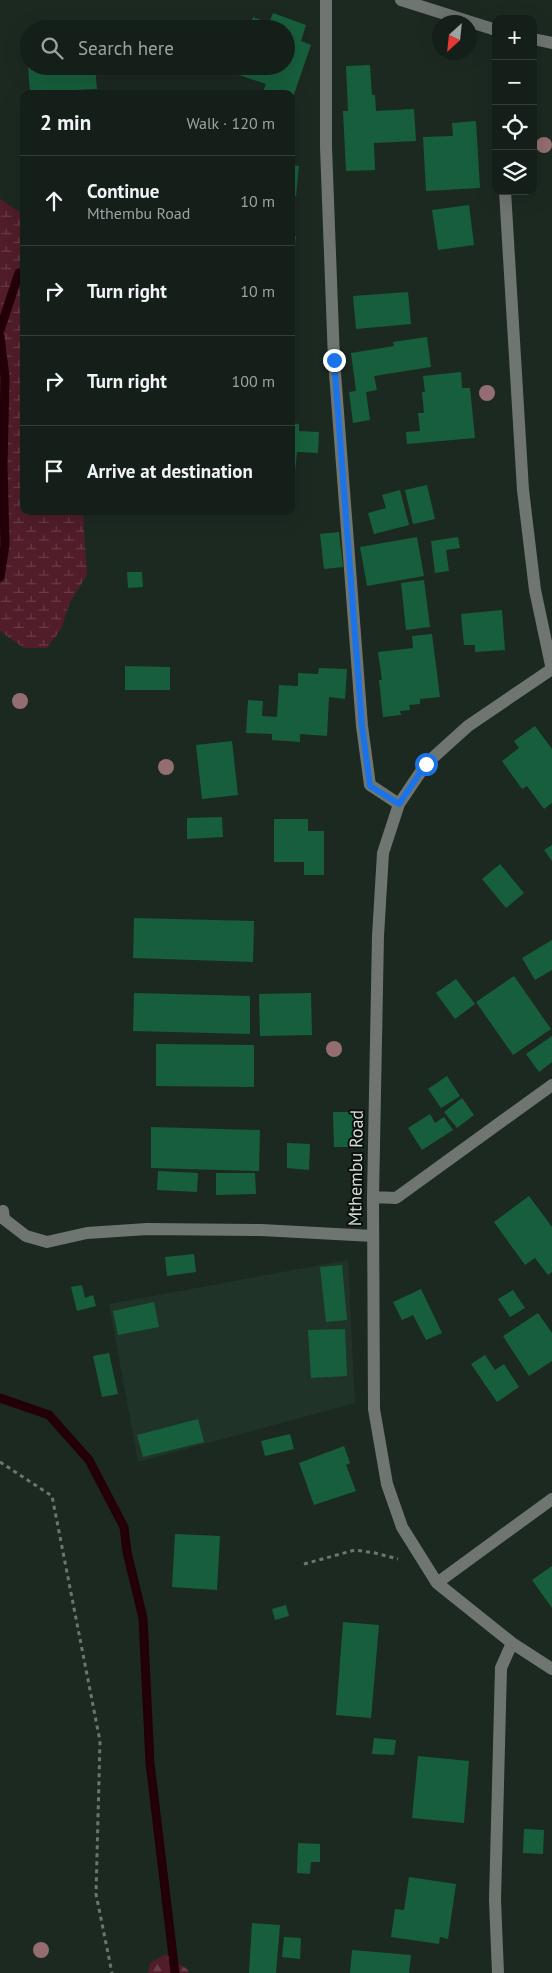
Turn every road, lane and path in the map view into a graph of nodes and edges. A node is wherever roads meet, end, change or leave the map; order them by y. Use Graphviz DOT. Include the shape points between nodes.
graph roads {
  1 [pos="326,0"];
  2 [pos="401,0"];
  3 [pos="492,29"];
  4 [pos="537,40"];
  5 [pos="552,43"];
  6 [pos="505,195"];
  7 [pos="552,669"];
  8 [pos="399,804"];
  9 [pos="552,1085"];
  10 [pos="373,1197"];
  11 [pos="3,1211"];
  12 [pos="373,1236"];
  13 [pos="0,1462"];
  14 [pos="552,1499"];
  15 [pos="420,1556"];
  16 [pos="304,1564"];
  17 [pos="437,1583"];
  18 [pos="512,1643"];
  19 [pos="552,1669"];
  20 [pos="112,1973"];
  21 [pos="498,1973"];
  1 -- 8 [label="street" via="326,147 334,360 362,726 370,786"];
  2 -- 3 [label="street"];
  4 -- 5 [label="street"];
  6 -- 7 [label="street" via="523,490 535,590"];
  7 -- 8 [label="street, Mthembu Road" via="468,726 426,764"];
  8 -- 10 [label="street, Mthembu Road" via="383,853 378,936"];
  9 -- 10 [label="street" via="396,1198"];
  10 -- 12 [label="street, Mthembu Road"];
  11 -- 12 [label="street" via="4,1219 26,1236 47,1242 87,1233 147,1229 261,1230"];
  12 -- 15 [label="street, Mthembu Road" via="374,1409 387,1484 402,1527"];
  13 -- 20 [label="path" via="52,1496 100,1741 96,1894"];
  14 -- 17 [label="street"];
  15 -- 16 [label="path" via="400,1560 355,1550"];
  15 -- 17 [label="street, Mthembu Road"];
  17 -- 18 [label="street, Mthembu Road"];
  18 -- 19 [label="street, Mthembu Road"];
  18 -- 21 [label="street" via="501,1668 495,1900"];
}
